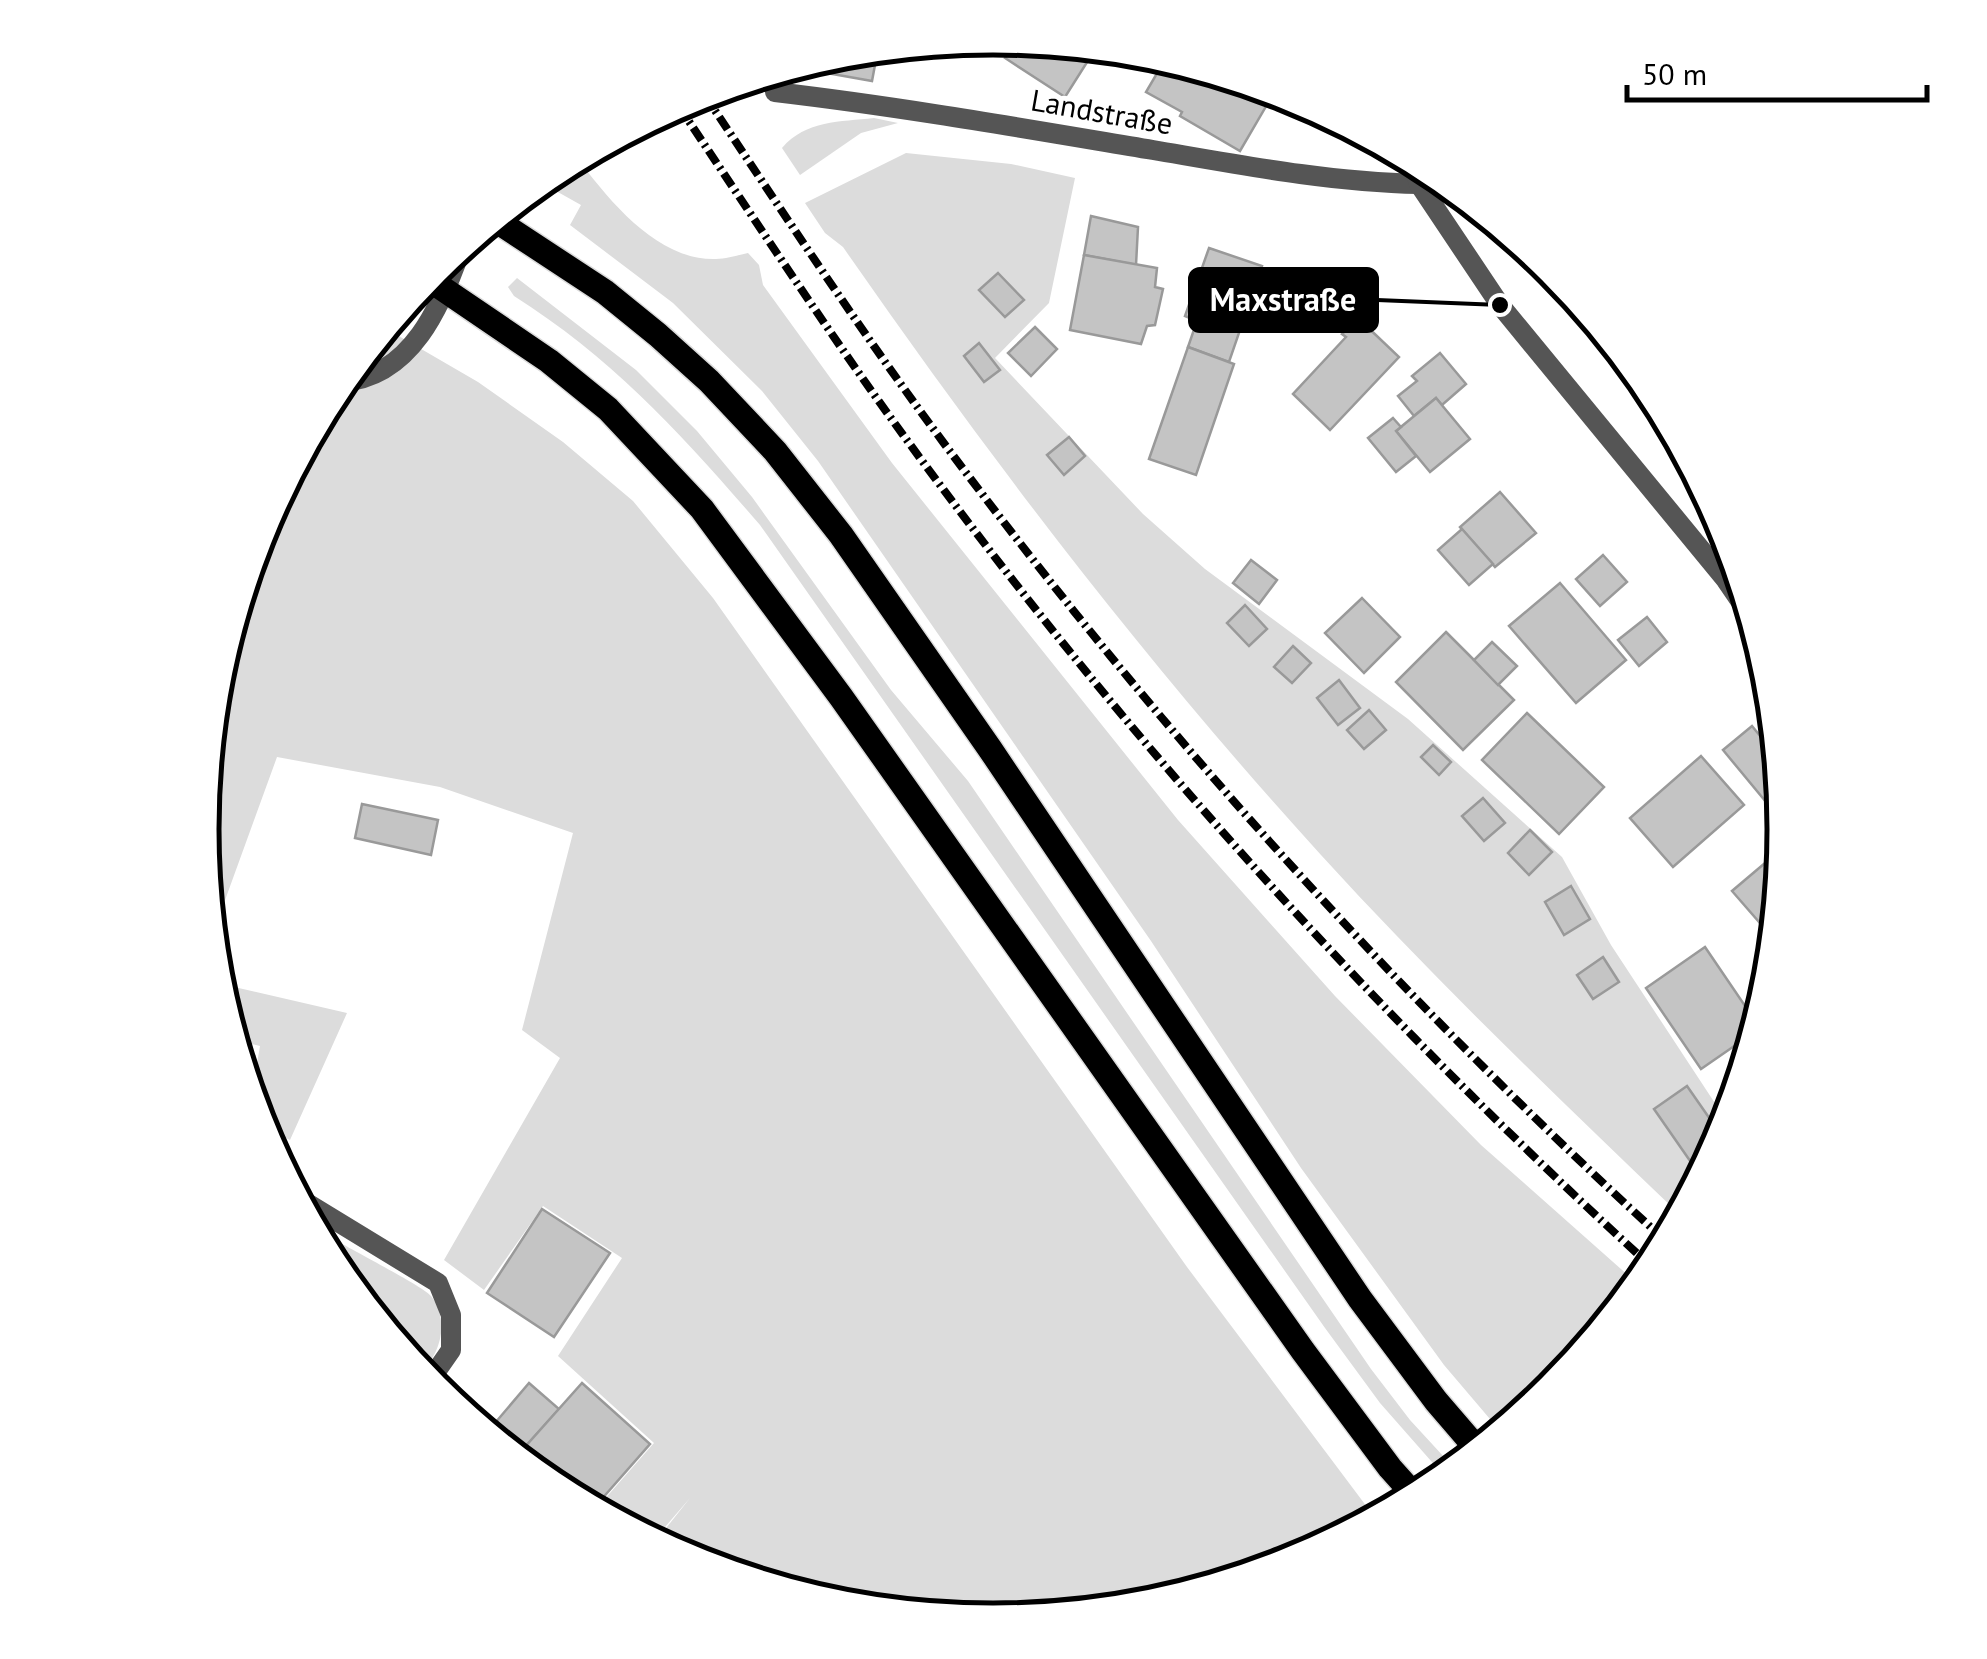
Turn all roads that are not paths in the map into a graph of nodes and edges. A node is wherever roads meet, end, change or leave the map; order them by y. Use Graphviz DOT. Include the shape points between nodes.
graph roads {
  1 [pos="775,92"];
  2 [pos="1419,184"];
  3 [pos="506,228"];
  4 [pos="441,287"];
  5 [pos="433,295"];
  6 [pos="364,379"];
  7 [pos="1727,582"];
  8 [pos="320,1211"];
  9 [pos="438,1369"];
  10 [pos="1470,1440"];
  11 [pos="1405,1485"];
  1 -- 2 [label="street, Landstraße" via="1290,173"];
  2 -- 7 [label="street" via="1500,305"];
  3 -- 10 [label="main road" via="604,292 710,381 841,536 1360,1299"];
  4 -- 11 [label="main road" via="608,409 702,509"];
  5 -- 6 [label="street" via="427,324 394,365"];
  8 -- 9 [label="street" via="438,1283 452,1315 451,1350"];
}
